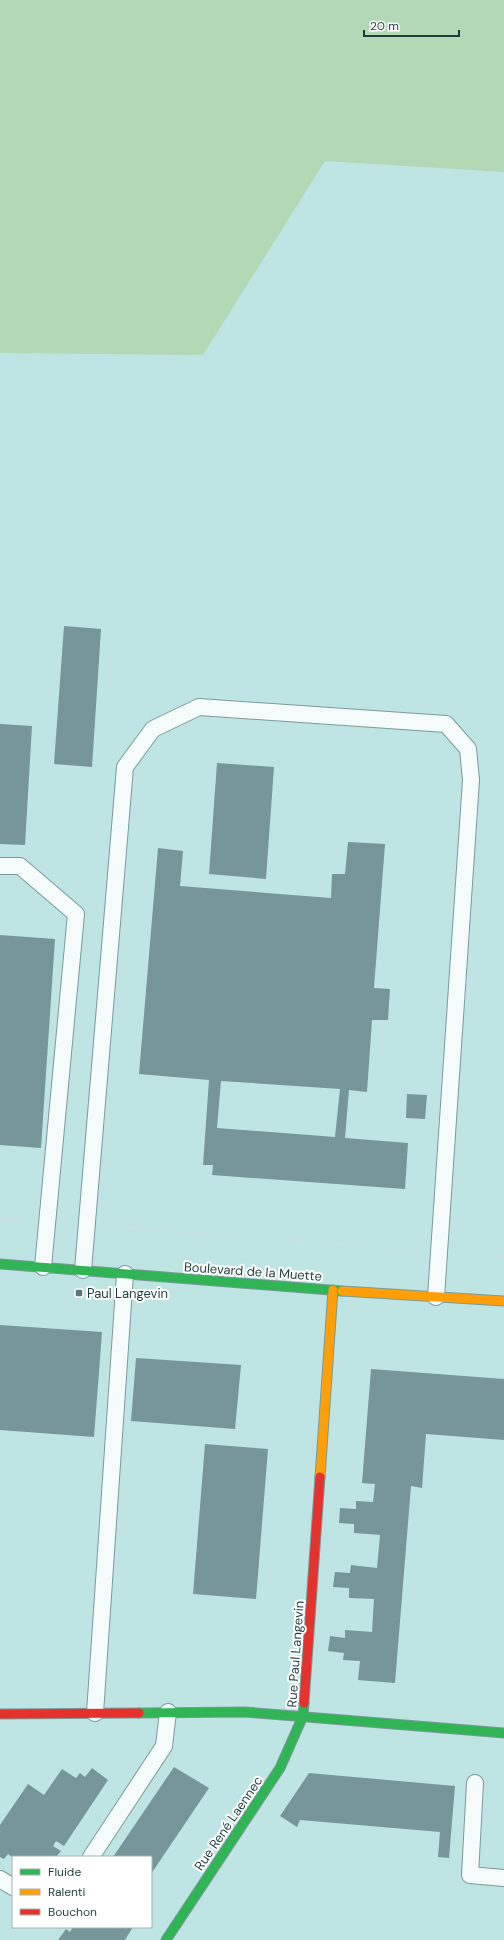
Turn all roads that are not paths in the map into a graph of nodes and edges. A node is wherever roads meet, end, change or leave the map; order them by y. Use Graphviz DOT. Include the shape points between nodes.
graph roads {
  1 [pos="0,866"];
  2 [pos="0,1264"];
  3 [pos="43,1267"];
  4 [pos="83,1270"];
  5 [pos="125,1274"];
  6 [pos="333,1290"];
  7 [pos="436,1297"];
  8 [pos="504,1301"];
  9 [pos="168,1712"];
  10 [pos="95,1713"];
  11 [pos="0,1714"];
  12 [pos="303,1716"];
  13 [pos="504,1733"];
  14 [pos="475,1783"];
  15 [pos="92,1856"];
  16 [pos="504,1878"];
  17 [pos="0,1879"];
  18 [pos="12,1887"];
  19 [pos="166,1940"];
  1 -- 3 [label="lane" via="20,866 76,914"];
  2 -- 3 [label="street, Boulevard de la Muette"];
  3 -- 4 [label="street, Boulevard de la Muette"];
  4 -- 5 [label="street, Boulevard de la Muette"];
  4 -- 7 [label="lane" via="125,767 153,729 199,708 446,724 468,748 471,780"];
  5 -- 6 [label="street, Boulevard de la Muette"];
  5 -- 10 [label="lane"];
  6 -- 7 [label="street, Boulevard de la Muette"];
  6 -- 12 [label="street, Rue Paul Langevin"];
  7 -- 8 [label="street, Boulevard de la Muette"];
  9 -- 10 [label="street, Rue Paul Langevin"];
  9 -- 12 [label="street, Rue Paul Langevin" via="245,1712"];
  9 -- 15 [label="lane" via="164,1746"];
  10 -- 11 [label="street, Rue Paul Langevin"];
  12 -- 13 [label="street"];
  12 -- 19 [label="street, Rue René Laennec" via="280,1768"];
  14 -- 16 [label="lane" via="470,1875"];
  17 -- 18 [label="lane"];
}
